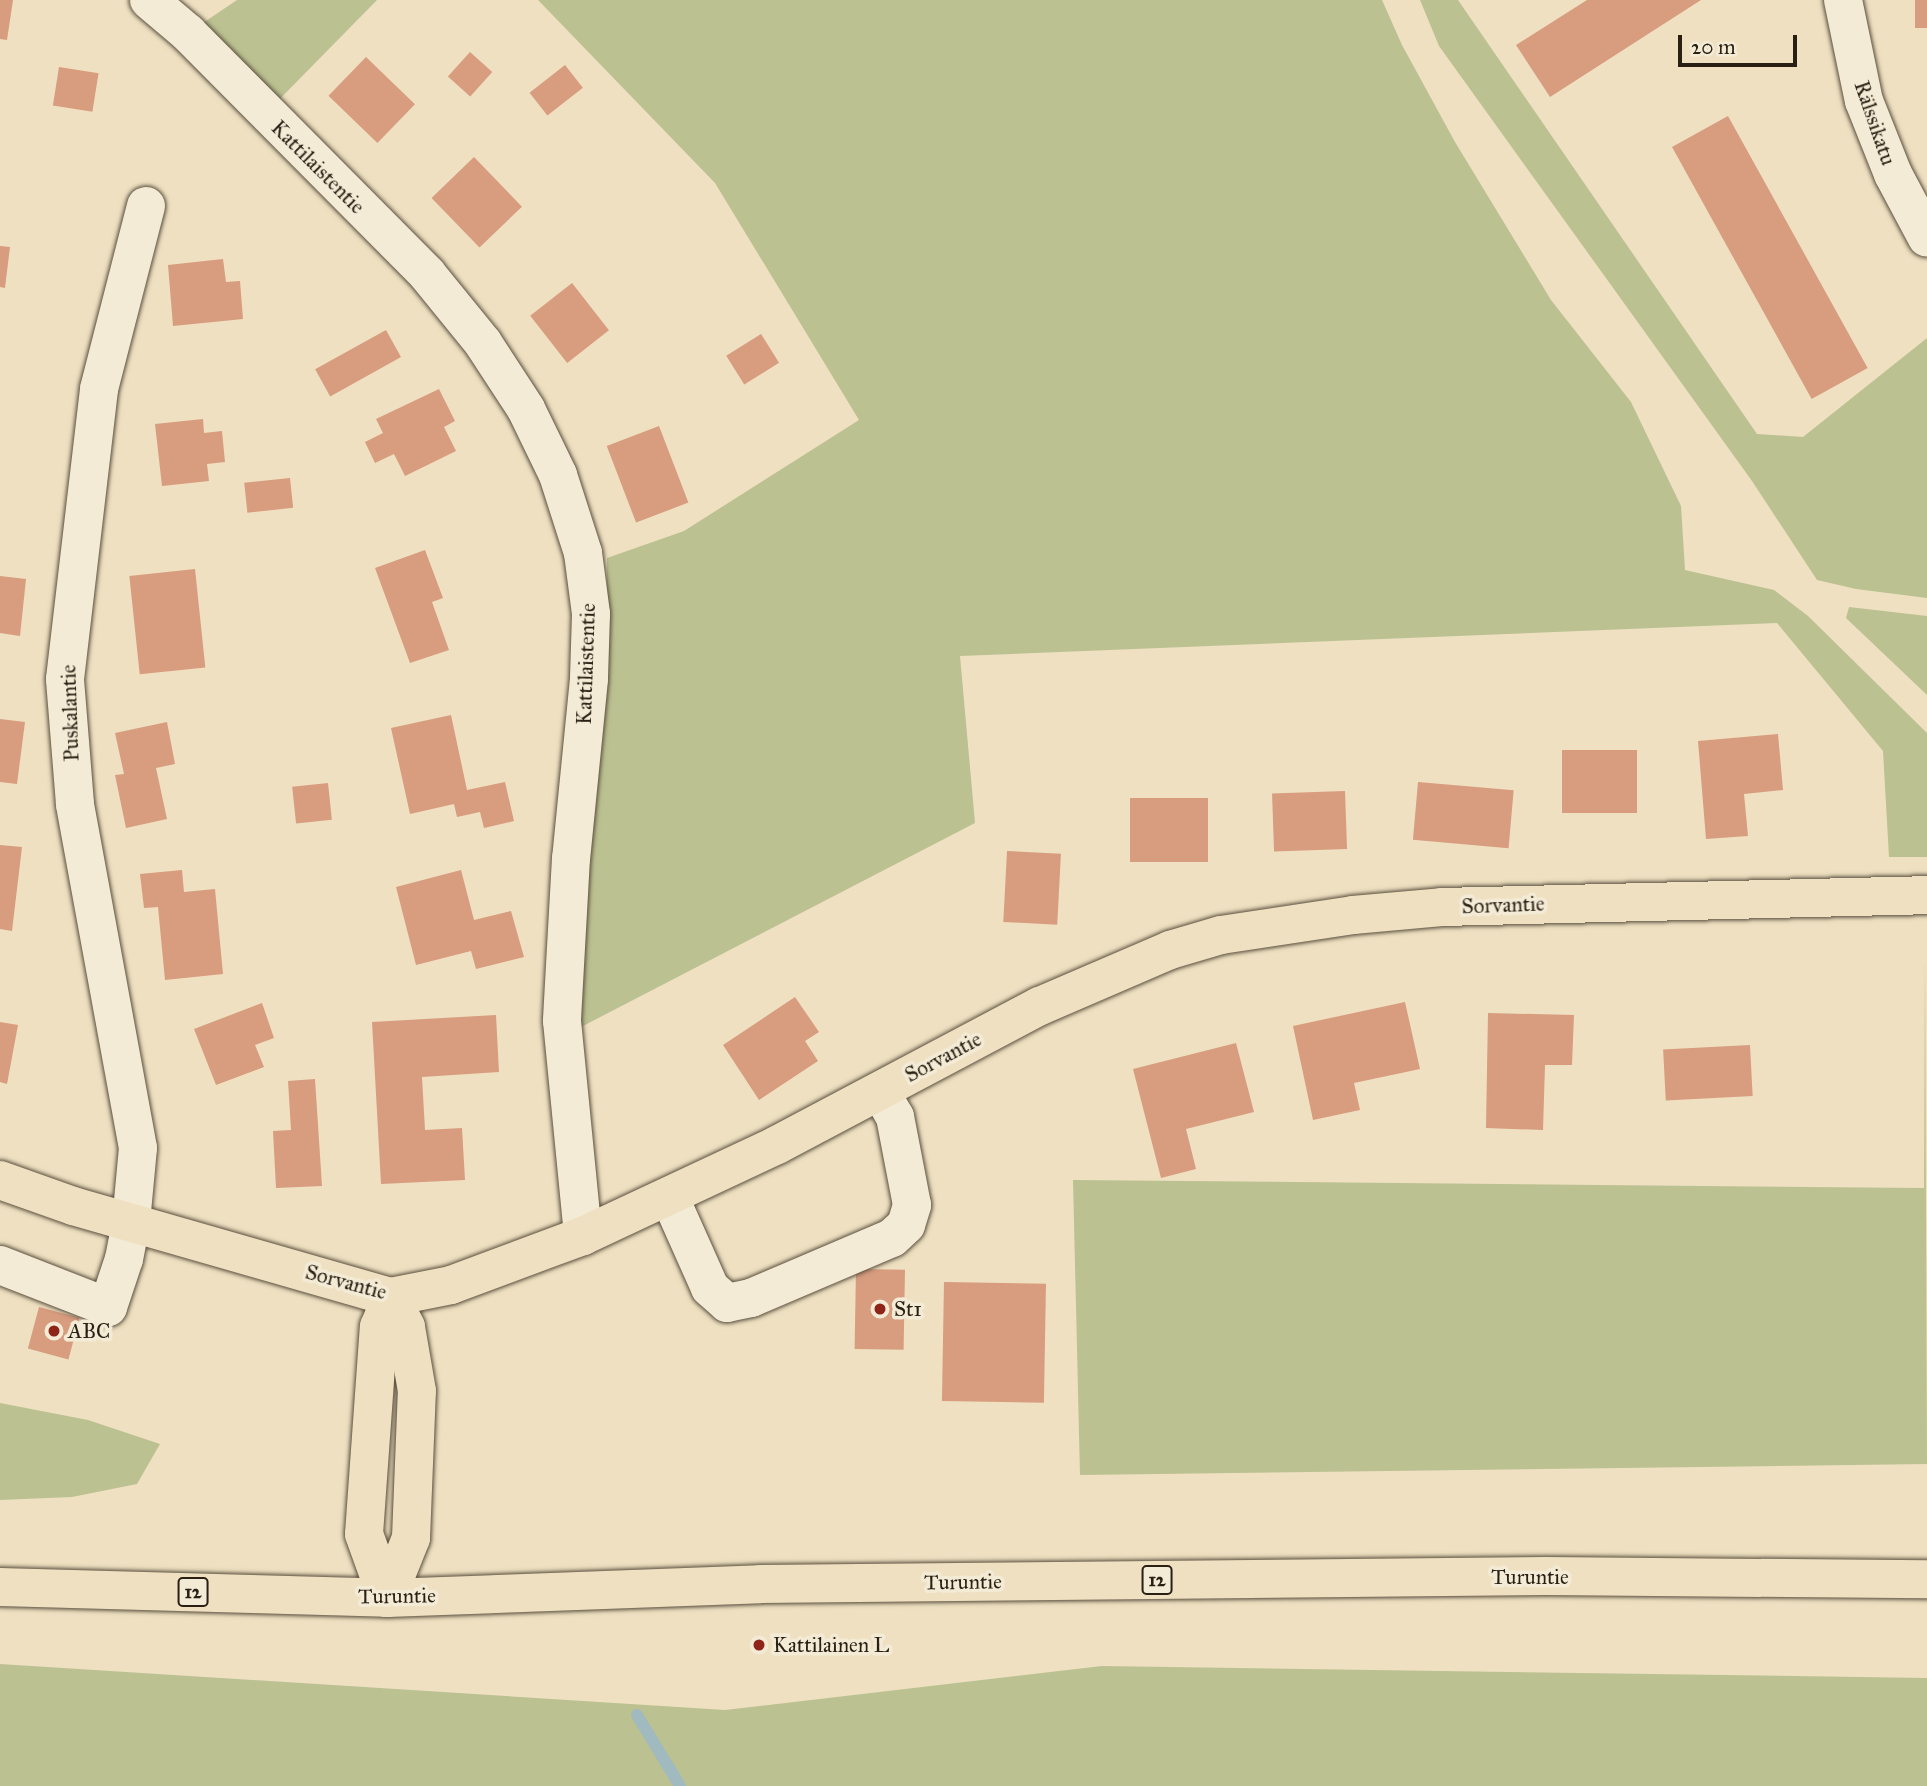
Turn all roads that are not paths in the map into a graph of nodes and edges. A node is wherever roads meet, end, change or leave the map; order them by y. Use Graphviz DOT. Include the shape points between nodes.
graph roads {
  1 [pos="149,0"];
  2 [pos="1843,0"];
  3 [pos="146,206"];
  4 [pos="1927,238"];
  5 [pos="1927,895"];
  6 [pos="880,1091"];
  7 [pos="0,1180"];
  8 [pos="670,1198"];
  9 [pos="131,1222"];
  10 [pos="583,1236"];
  11 [pos="0,1265"];
  12 [pos="391,1297"];
  13 [pos="1927,1579"];
  14 [pos="0,1587"];
  15 [pos="387,1598"];
  1 -- 10 [label="street, Kattilaistentie" via="188,33 427,274 483,342 526,409 558,475 583,553 591,614 589,679 570,858 562,1021"];
  2 -- 4 [label="street, Rälssikatu" via="1864,101 1893,174"];
  3 -- 9 [label="street, Puskalantie" via="99,389 65,679 75,804 138,1148"];
  5 -- 6 [label="main road, Sorvantie" via="1442,907 1233,933 1127,967 1040,1006"];
  6 -- 8 [label="main road, Sorvantie"];
  6 -- 8 [label="street" via="895,1117 912,1205 906,1225 892,1238 751,1298 727,1303 710,1288"];
  7 -- 9 [label="main road, Sorvantie"];
  8 -- 10 [label="main road, Sorvantie"];
  9 -- 11 [label="street, Puskalantie" via="107,1307"];
  9 -- 12 [label="main road, Sorvantie"];
  10 -- 12 [label="main road, Sorvantie" via="451,1285"];
  12 -- 15 [label="main road" via="379,1326 364,1534"];
  13 -- 15 [label="main road, Turuntie / 12" via="1546,1576 760,1584"];
  14 -- 15 [label="main road, Turuntie / 12"];
}
